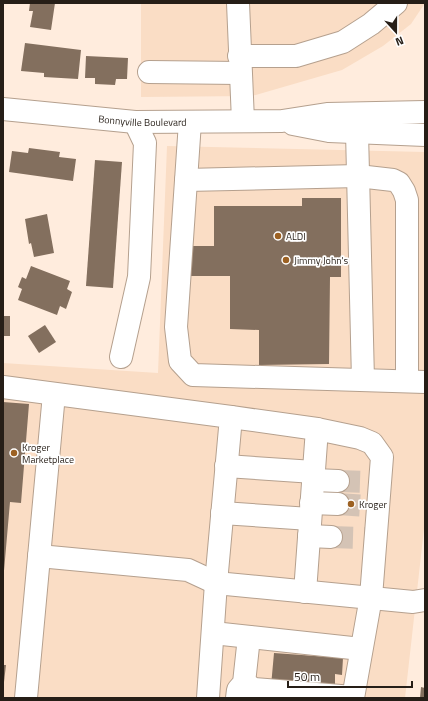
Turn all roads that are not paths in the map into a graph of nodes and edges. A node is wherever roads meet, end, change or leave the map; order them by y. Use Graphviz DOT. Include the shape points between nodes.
graph roads {
  1 [pos="238,3"];
  2 [pos="396,3"];
  3 [pos="240,64"];
  4 [pos="149,72"];
  5 [pos="3,109"];
  6 [pos="425,112"];
  7 [pos="282,121"];
  8 [pos="135,122"];
  9 [pos="190,122"];
  10 [pos="243,122"];
  11 [pos="357,132"];
  12 [pos="425,135"];
  13 [pos="358,176"];
  14 [pos="186,180"];
  15 [pos="121,357"];
  16 [pos="363,380"];
  17 [pos="416,382"];
  18 [pos="3,387"];
  19 [pos="54,394"];
  20 [pos="231,417"];
  21 [pos="317,429"];
  22 [pos="226,466"];
  23 [pos="314,476"];
  24 [pos="338,481"];
  25 [pos="338,504"];
  26 [pos="222,513"];
  27 [pos="310,519"];
  28 [pos="331,537"];
  29 [pos="39,556"];
  30 [pos="216,583"];
  31 [pos="305,592"];
  32 [pos="371,597"];
  33 [pos="425,600"];
  34 [pos="213,633"];
  35 [pos="249,637"];
  36 [pos="361,649"];
  37 [pos="241,691"];
  38 [pos="353,697"];
  39 [pos="26,698"];
  40 [pos="208,698"];
  1 -- 3 [label="street"];
  2 -- 3 [label="street" via="371,24 342,42 296,56"];
  3 -- 4 [label="street"];
  3 -- 10 [label="street"];
  5 -- 8 [label="street, Bonnyville Boulevard"];
  6 -- 7 [label="street, Bonnyville Boulevard" via="327,114"];
  7 -- 10 [label="street, Bonnyville Boulevard"];
  7 -- 11 [label="street, Bonnyville Boulevard" via="329,131"];
  8 -- 9 [label="street, Bonnyville Boulevard"];
  8 -- 15 [label="street" via="145,143 139,276"];
  9 -- 10 [label="street, Bonnyville Boulevard"];
  9 -- 14 [label="street"];
  11 -- 12 [label="street, Bonnyville Boulevard"];
  11 -- 13 [label="street"];
  13 -- 14 [label="street"];
  13 -- 16 [label="street"];
  13 -- 17 [label="street" via="393,180 399,183 407,200"];
  14 -- 16 [label="street" via="176,327 180,361 193,375"];
  16 -- 17 [label="street"];
  18 -- 19 [label="street"];
  19 -- 20 [label="street"];
  19 -- 29 [label="street"];
  20 -- 21 [label="street"];
  20 -- 22 [label="street"];
  21 -- 23 [label="street"];
  21 -- 32 [label="street" via="372,443 382,457 375,483 373,506"];
  22 -- 23 [label="street"];
  22 -- 26 [label="street"];
  23 -- 24 [label="street"];
  23 -- 27 [label="street"];
  25 -- 27 [label="street"];
  26 -- 27 [label="street"];
  26 -- 30 [label="street"];
  27 -- 28 [label="street"];
  27 -- 31 [label="street"];
  29 -- 30 [label="street" via="188,570"];
  29 -- 39 [label="street"];
  30 -- 31 [label="street"];
  30 -- 34 [label="street"];
  31 -- 32 [label="street"];
  32 -- 33 [label="street" via="413,602"];
  32 -- 36 [label="street"];
  34 -- 35 [label="street"];
  34 -- 40 [label="street"];
  35 -- 36 [label="street"];
  35 -- 37 [label="street"];
  36 -- 38 [label="street"];
  37 -- 38 [label="street" via="254,689"];
}
